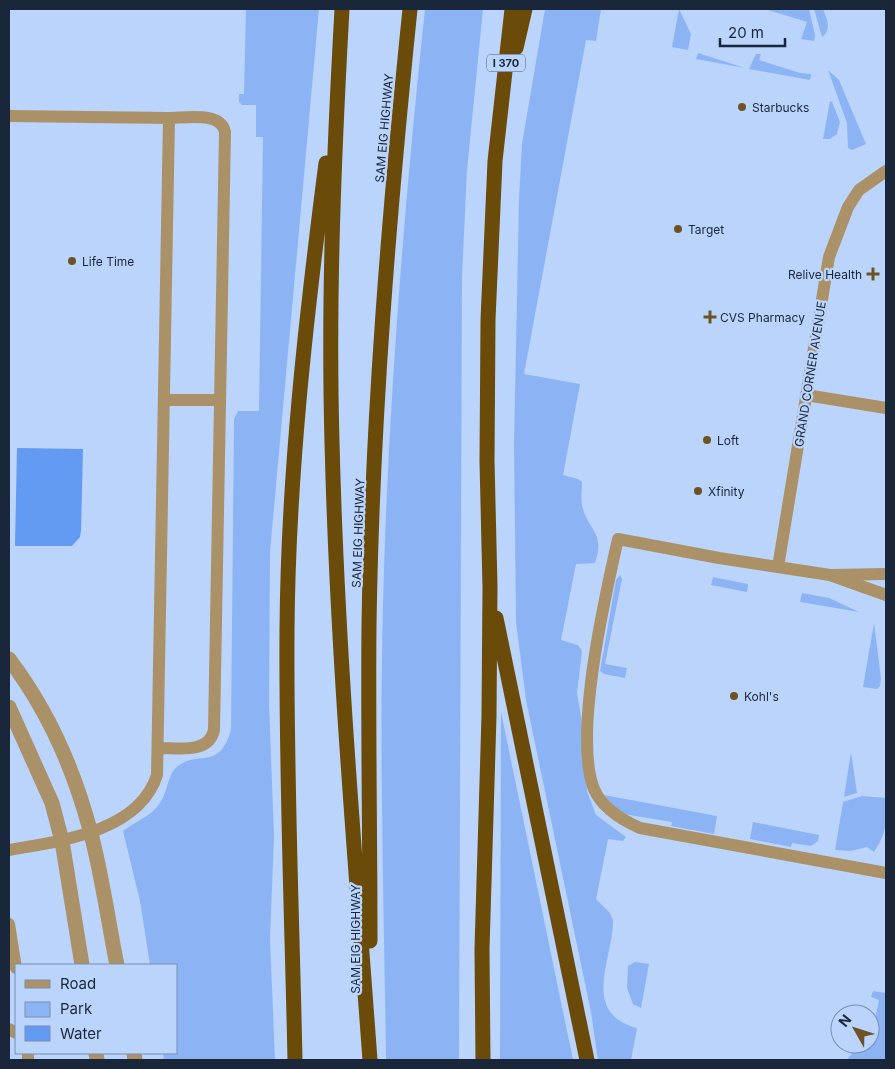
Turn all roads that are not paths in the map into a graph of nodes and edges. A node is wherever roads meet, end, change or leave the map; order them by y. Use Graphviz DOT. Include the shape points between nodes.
graph roads {
  1 [pos="342,9"];
  2 [pos="410,9"];
  3 [pos="512,9"];
  4 [pos="525,9"];
  5 [pos="339,55"];
  6 [pos="9,116"];
  7 [pos="500,117"];
  8 [pos="169,118"];
  9 [pos="886,171"];
  10 [pos="806,395"];
  11 [pos="165,400"];
  12 [pos="220,400"];
  13 [pos="886,408"];
  14 [pos="778,567"];
  15 [pos="886,574"];
  16 [pos="830,575"];
  17 [pos="490,587"];
  18 [pos="886,595"];
  19 [pos="9,659"];
  20 [pos="9,707"];
  21 [pos="160,748"];
  22 [pos="90,831"];
  23 [pos="62,841"];
  24 [pos="9,850"];
  25 [pos="886,873"];
  26 [pos="9,924"];
  27 [pos="15,964"];
  28 [pos="82,964"];
  29 [pos="117,964"];
  30 [pos="295,1060"];
  31 [pos="371,1060"];
  32 [pos="483,1060"];
  33 [pos="587,1060"];
  1 -- 5 [label="highway"];
  2 -- 31 [label="highway, SAM EIG HIGHWAY" via="387,266 369,626"];
  3 -- 7 [label="highway, I 370"];
  4 -- 7 [label="highway"];
  5 -- 30 [label="highway" via="314,256 296,444 290,554 288,692"];
  5 -- 31 [label="highway" via="332,235 332,443 345,729"];
  6 -- 8 [label="lane"];
  7 -- 17 [label="highway" via="488,320"];
  8 -- 11 [label="lane"];
  8 -- 12 [label="lane" via="213,118 224,127"];
  9 -- 10 [label="lane, GRAND CORNER AVENUE" via="859,190 841,222 829,257"];
  10 -- 13 [label="lane"];
  10 -- 14 [label="lane, GRAND CORNER AVENUE"];
  11 -- 12 [label="lane"];
  11 -- 21 [label="lane"];
  12 -- 21 [label="lane" via="212,736 196,748"];
  14 -- 16 [label="lane"];
  14 -- 25 [label="lane" via="618,539 606,596 587,726 594,789 623,821 640,828"];
  15 -- 16 [label="lane"];
  16 -- 18 [label="lane"];
  17 -- 32 [label="highway" via="482,949"];
  17 -- 33 [label="highway"];
  19 -- 22 [label="street" via="51,728 73,778"];
  20 -- 23 [label="street" via="48,792"];
  21 -- 22 [label="lane" via="158,775 144,802 116,821"];
  22 -- 23 [label="lane"];
  22 -- 29 [label="street"];
  23 -- 24 [label="lane"];
  23 -- 28 [label="street"];
  26 -- 27 [label="lane"];
}
